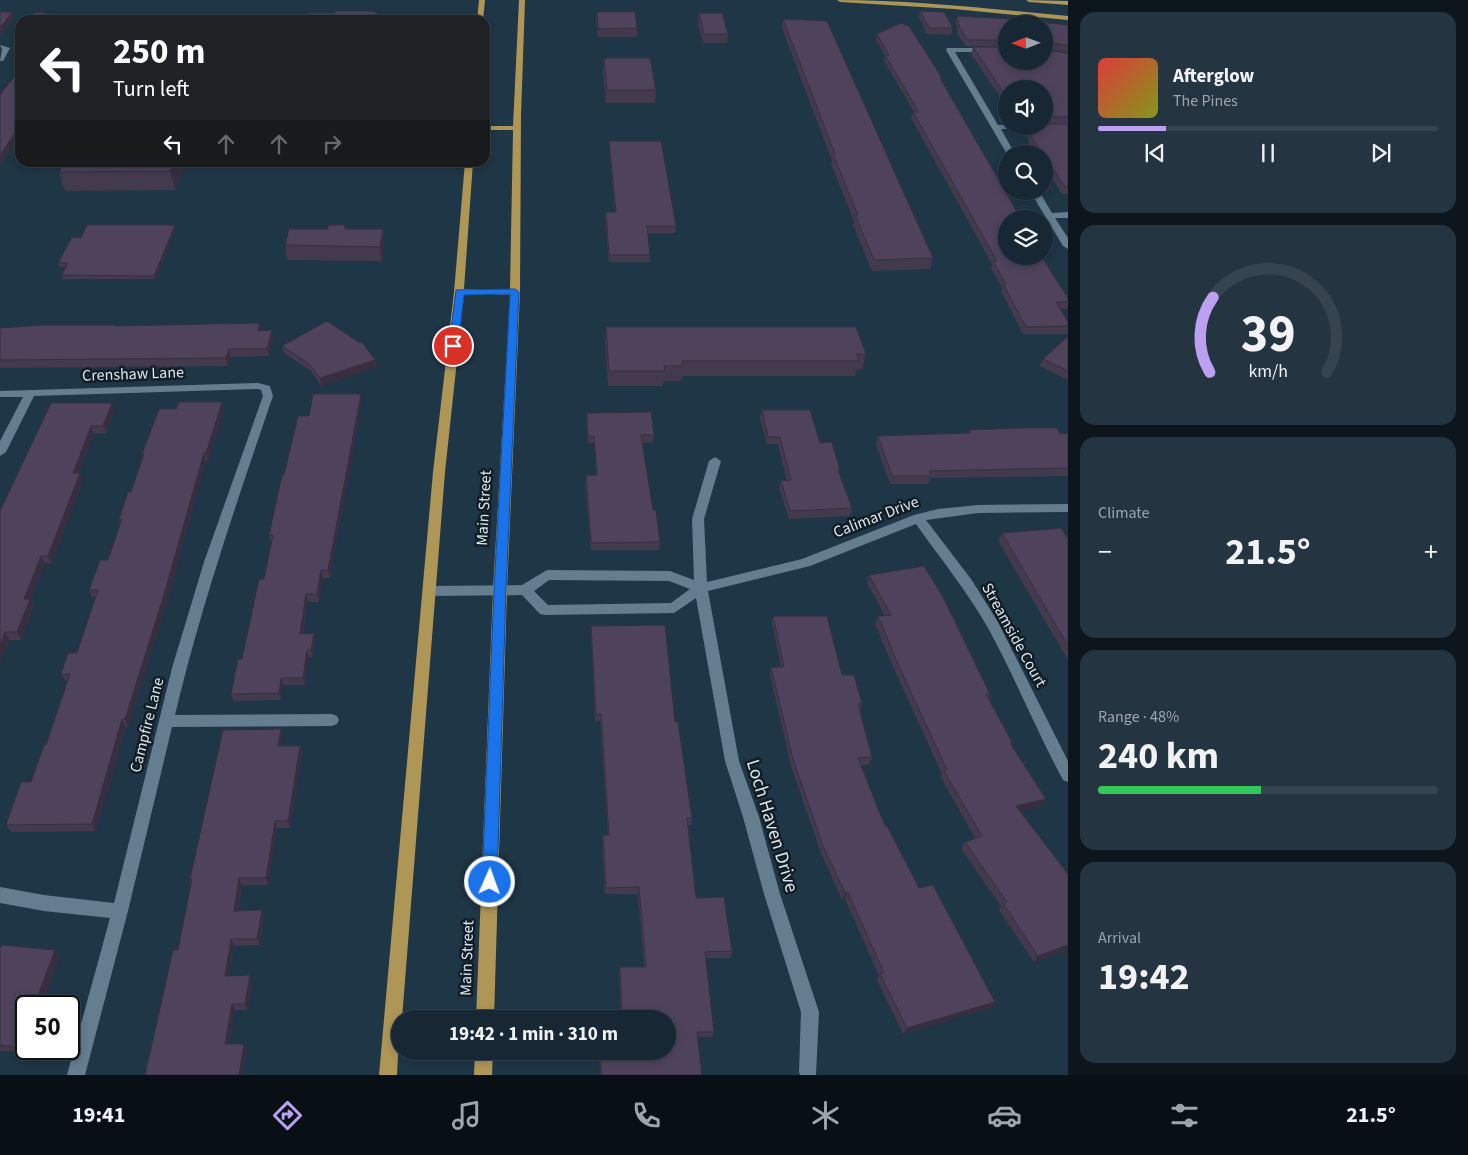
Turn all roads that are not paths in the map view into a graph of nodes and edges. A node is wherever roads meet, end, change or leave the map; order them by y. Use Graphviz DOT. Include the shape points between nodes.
graph roads {
  1 [pos="482,0"];
  2 [pos="522,0"];
  3 [pos="840,0"];
  4 [pos="1029,0"];
  5 [pos="1068,3"];
  6 [pos="953,4"];
  7 [pos="480,15"];
  8 [pos="1068,18"];
  9 [pos="3,48"];
  10 [pos="998,50"];
  11 [pos="0,59"];
  12 [pos="994,127"];
  13 [pos="490,128"];
  14 [pos="517,128"];
  15 [pos="1068,128"];
  16 [pos="1005,145"];
  17 [pos="469,167"];
  18 [pos="1068,215"];
  19 [pos="1053,216"];
  20 [pos="1053,222"];
  21 [pos="1068,246"];
  22 [pos="459,292"];
  23 [pos="515,292"];
  24 [pos="266,388"];
  25 [pos="0,394"];
  26 [pos="30,394"];
  27 [pos="0,452"];
  28 [pos="715,461"];
  29 [pos="1068,508"];
  30 [pos="918,518"];
  31 [pos="701,588"];
  32 [pos="500,590"];
  33 [pos="525,590"];
  34 [pos="430,591"];
  35 [pos="332,720"];
  36 [pos="166,721"];
  37 [pos="1068,775"];
  38 [pos="0,895"];
  39 [pos="120,911"];
  40 [pos="485,1010"];
  41 [pos="484,1060"];
  42 [pos="808,1072"];
  43 [pos="76,1075"];
  44 [pos="388,1075"];
  45 [pos="483,1075"];
  1 -- 7 [label="main road"];
  2 -- 14 [label="main road, Main Street"];
  3 -- 6 [label="main road"];
  4 -- 5 [label="main road"];
  6 -- 8 [label="main road"];
  9 -- 11 [label="street"];
  10 -- 12 [label="street" via="950,50"];
  12 -- 15 [label="street"];
  12 -- 16 [label="street"];
  13 -- 14 [label="main road"];
  14 -- 23 [label="main road, Main Street"];
  17 -- 22 [label="main road"];
  18 -- 19 [label="street"];
  20 -- 21 [label="street"];
  22 -- 23 [label="main road"];
  22 -- 34 [label="main road" via="439,472"];
  23 -- 32 [label="main road, Main Street"];
  24 -- 26 [label="street, Crenshaw Lane"];
  24 -- 36 [label="street, Campfire Lane" via="268,396 210,562"];
  25 -- 26 [label="street, Crenshaw Lane"];
  26 -- 27 [label="street"];
  28 -- 31 [label="street, Loch Haven Drive" via="698,519"];
  29 -- 30 [label="street, Calimar Drive" via="959,510"];
  30 -- 31 [label="street, Calimar Drive" via="805,564"];
  30 -- 37 [label="street, Streamside Court" via="981,605"];
  31 -- 33 [label="street" via="670,576 547,575"];
  31 -- 33 [label="street, Calimar Drive" via="674,608 545,610"];
  31 -- 42 [label="street, Loch Haven Drive" via="732,761 810,1012"];
  32 -- 33 [label="street"];
  32 -- 34 [label="street"];
  32 -- 40 [label="main road, Main Street"];
  34 -- 44 [label="main road"];
  35 -- 36 [label="street"];
  36 -- 39 [label="street, Campfire Lane"];
  38 -- 39 [label="street"];
  39 -- 43 [label="street, Campfire Lane"];
  41 -- 45 [label="main road"];
}
